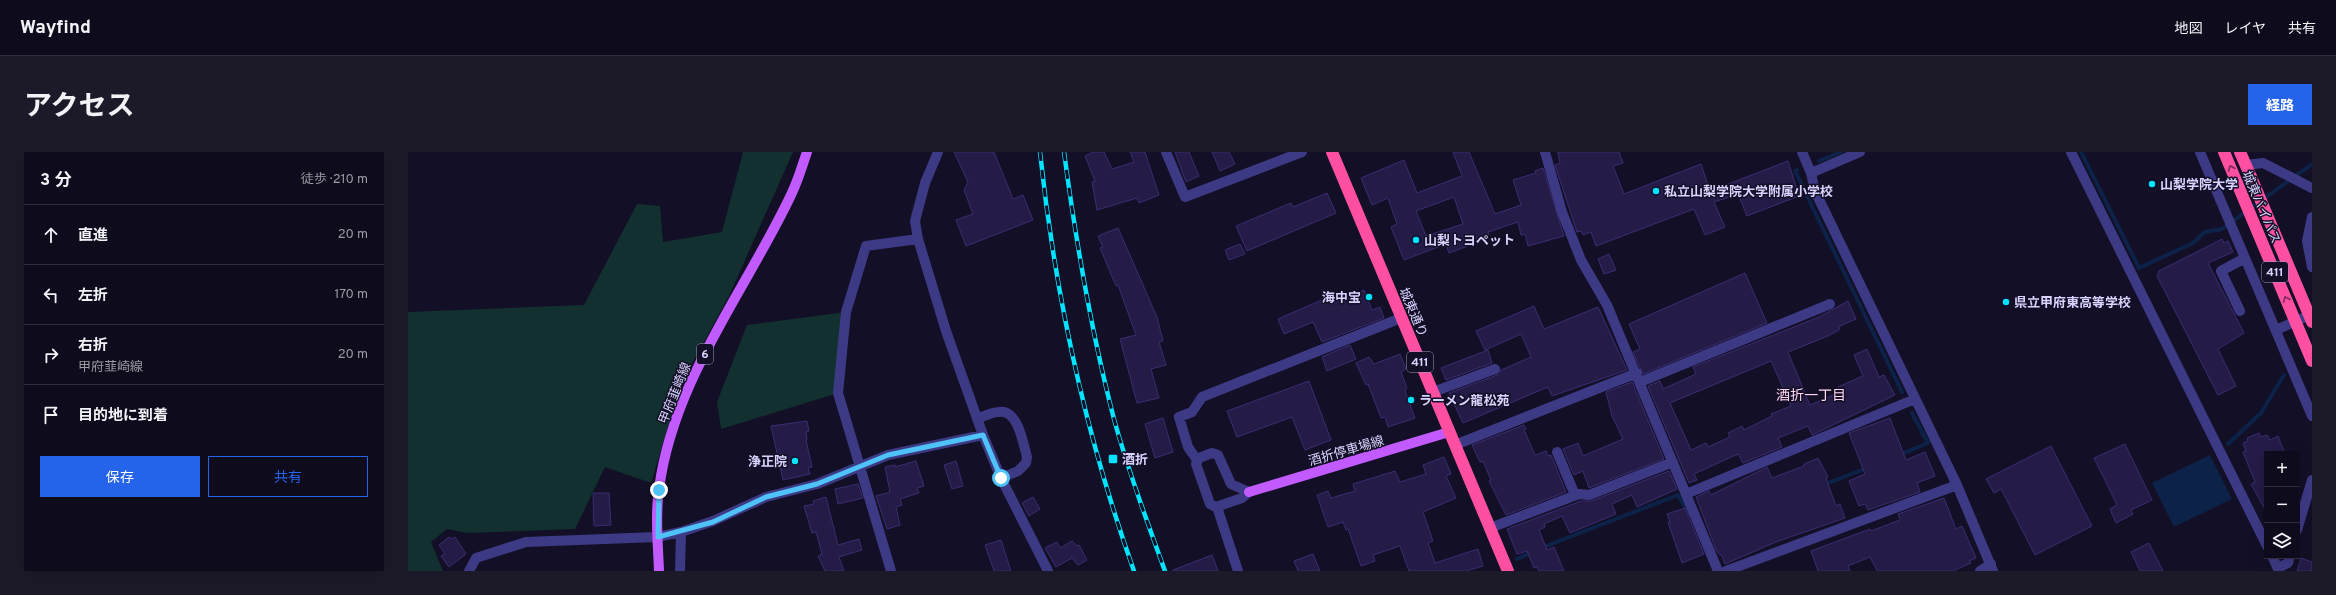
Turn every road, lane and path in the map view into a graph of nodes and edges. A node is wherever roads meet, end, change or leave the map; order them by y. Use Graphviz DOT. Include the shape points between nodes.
graph roads {
  1 [pos="806,152"];
  2 [pos="938,152"];
  3 [pos="1166,152"];
  4 [pos="1302,152"];
  5 [pos="1332,152"];
  6 [pos="1545,152"];
  7 [pos="1802,152"];
  8 [pos="1860,152"];
  9 [pos="2071,152"];
  10 [pos="2200,152"];
  11 [pos="2224,152"];
  12 [pos="2240,152"];
  13 [pos="2246,165"];
  14 [pos="1811,173"];
  15 [pos="2311,187"];
  16 [pos="2312,217"];
  17 [pos="918,239"];
  18 [pos="2245,258"];
  19 [pos="2312,267"];
  20 [pos="1830,304"];
  21 [pos="2240,311"];
  22 [pos="2312,314"];
  23 [pos="1401,318"];
  24 [pos="2312,322"];
  25 [pos="2276,330"];
  26 [pos="2312,361"];
  27 [pos="1494,369"];
  28 [pos="1638,378"];
  29 [pos="1433,392"];
  30 [pos="1916,399"];
  31 [pos="2312,416"];
  32 [pos="977,419"];
  33 [pos="1449,432"];
  34 [pos="983,435"];
  35 [pos="1455,445"];
  36 [pos="1557,452"];
  37 [pos="1196,460"];
  38 [pos="1673,462"];
  39 [pos="861,464"];
  40 [pos="1001,478"];
  41 [pos="2312,480"];
  42 [pos="1958,485"];
  43 [pos="1249,492"];
  44 [pos="1686,494"];
  45 [pos="1575,495"];
  46 [pos="1217,507"];
  47 [pos="2299,523"];
  48 [pos="1490,528"];
  49 [pos="681,532"];
  50 [pos="658,537"];
  51 [pos="2264,540"];
  52 [pos="2273,559"];
  53 [pos="2289,559"];
  54 [pos="1992,568"];
  55 [pos="2278,569"];
  56 [pos="469,571"];
  57 [pos="659,571"];
  58 [pos="680,571"];
  59 [pos="891,571"];
  60 [pos="1048,571"];
  61 [pos="1238,571"];
  62 [pos="1508,571"];
  63 [pos="1718,571"];
  64 [pos="1726,571"];
  65 [pos="1980,571"];
  1 -- 50 [label="main road, 甲府韮崎線 / 6" via="792,194 693,376 678,414 659,490"];
  2 -- 17 [label="street" via="925,183 915,221"];
  3 -- 4 [label="street" via="1185,197"];
  5 -- 23 [label="highway, 城東通り / 411"];
  6 -- 28 [label="street" via="1562,212 1581,260 1607,305"];
  7 -- 14 [label="street"];
  8 -- 14 [label="street"];
  9 -- 51 [label="street"];
  10 -- 18 [label="street"];
  26 -- 11 [label="highway, 城東バイパス / 411, one-way, bridge"];
  12 -- 13 [label="highway, 城東バイパス / 411"];
  13 -- 15 [label="street" via="2263,163"];
  13 -- 24 [label="highway, 城東バイパス / 411, bridge"];
  14 -- 30 [label="street" via="1815,191"];
  16 -- 19 [label="street" via="2307,241"];
  17 -- 32 [label="street" via="946,331"];
  17 -- 39 [label="street" via="866,246 846,312 838,393"];
  18 -- 21 [label="street" via="2220,271"];
  18 -- 25 [label="street"];
  20 -- 28 [label="street"];
  22 -- 25 [label="street"];
  23 -- 29 [label="highway, 城東通り / 411"];
  23 -- 37 [label="street" via="1202,397 1192,412 1179,417 1188,447"];
  25 -- 31 [label="street"];
  27 -- 29 [label="street"];
  28 -- 35 [label="street"];
  28 -- 38 [label="street" via="1659,434"];
  29 -- 33 [label="highway, 城東通り / 411"];
  30 -- 42 [label="street"];
  30 -- 44 [label="street"];
  32 -- 34 [label="street"];
  32 -- 40 [label="street" via="1005,412 1015,420 1027,457 1026,463 1018,471"];
  33 -- 35 [label="highway, 城東通り / 411"];
  33 -- 43 [label="main road, 酒折停車場線"];
  34 -- 39 [label="street" via="888,455"];
  34 -- 40 [label="street"];
  35 -- 48 [label="highway, 城東通り / 411"];
  36 -- 45 [label="street"];
  37 -- 43 [label="street" via="1212,453 1218,455 1228,481"];
  37 -- 46 [label="street" via="1210,504"];
  38 -- 44 [label="street"];
  38 -- 45 [label="street" via="1589,495"];
  39 -- 49 [label="street" via="817,484 766,497 713,522"];
  39 -- 59 [label="street"];
  40 -- 60 [label="street"];
  41 -- 47 [label="street"];
  42 -- 54 [label="street"];
  42 -- 64 [label="street"];
  43 -- 46 [label="street" via="1242,498"];
  44 -- 63 [label="street"];
  45 -- 48 [label="street"];
  46 -- 61 [label="street"];
  48 -- 62 [label="highway, 城東通り / 411"];
  49 -- 50 [label="street"];
  49 -- 58 [label="street"];
  50 -- 56 [label="street" via="526,542 476,558"];
  50 -- 57 [label="main road, 甲府韮崎線 / 6"];
  52 -- 55 [label="street"];
  53 -- 55 [label="street" via="2288,563"];
  54 -- 65 [label="street"];
}
